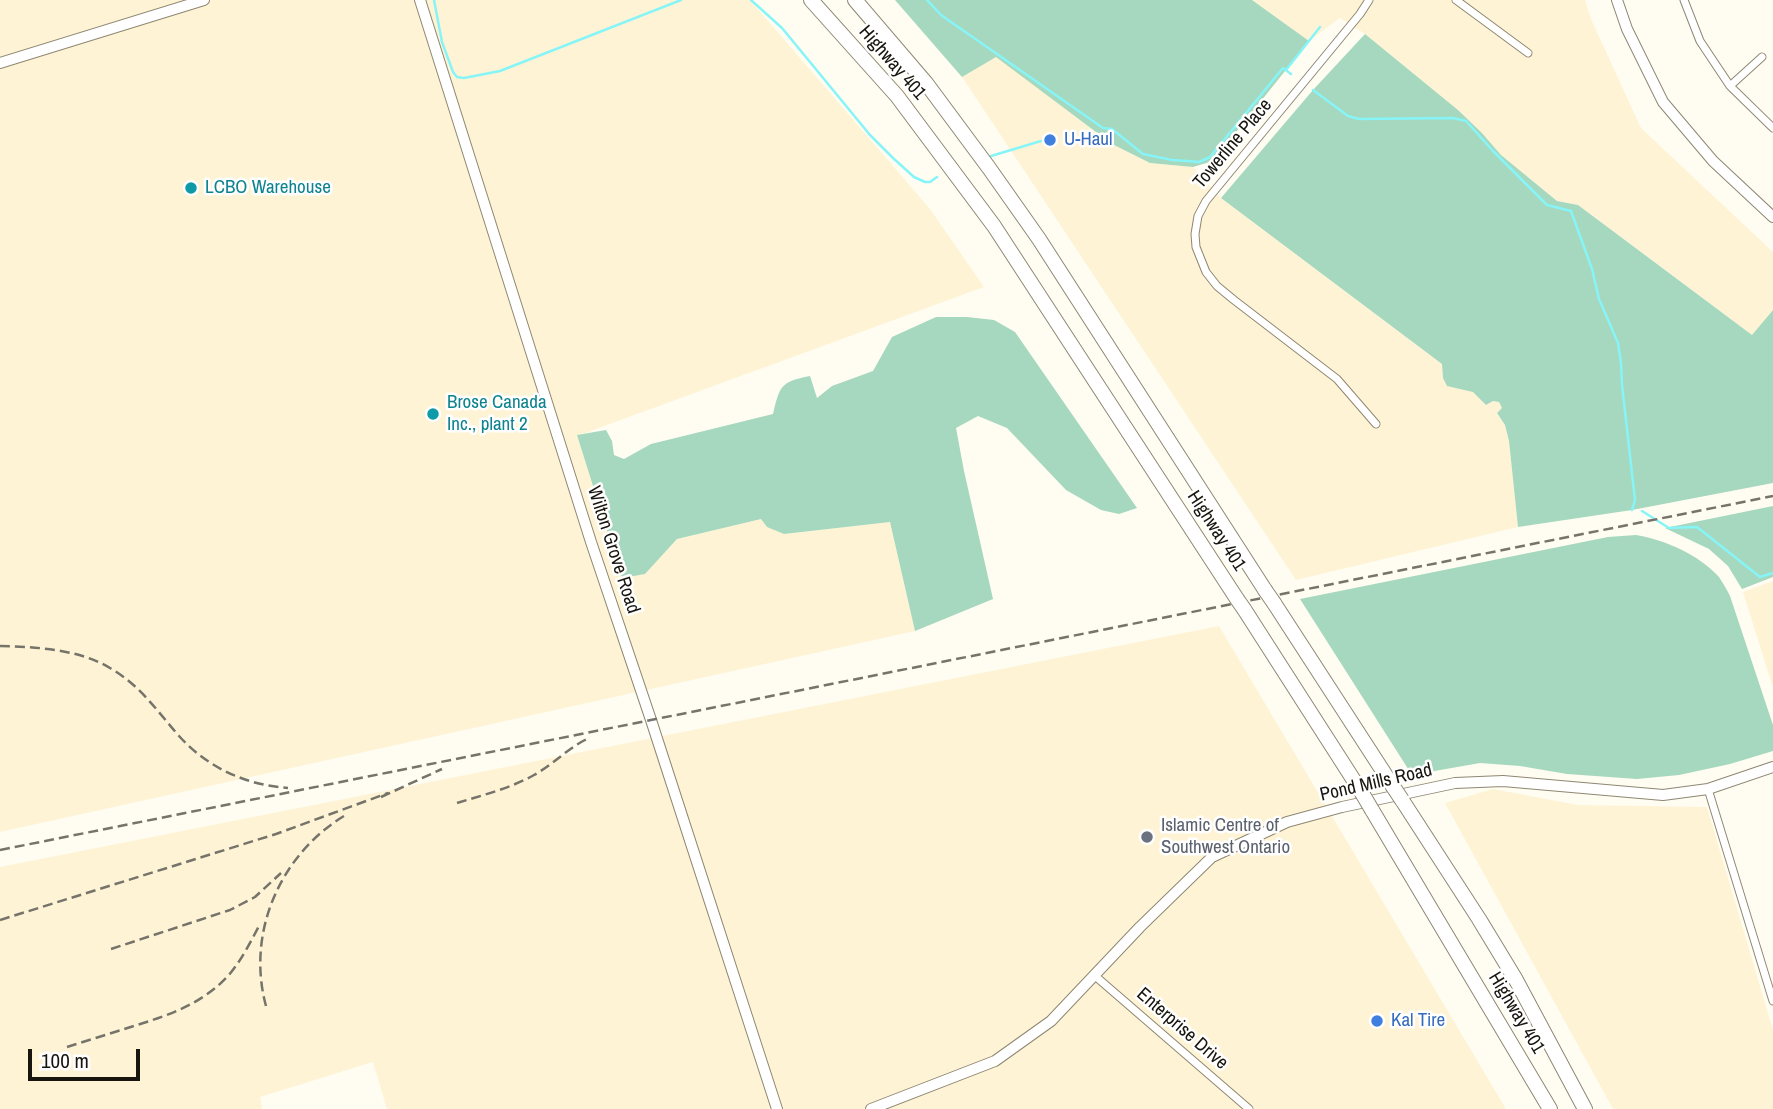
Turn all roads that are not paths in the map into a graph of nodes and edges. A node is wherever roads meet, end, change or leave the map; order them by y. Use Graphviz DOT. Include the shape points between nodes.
graph roads {
  1 [pos="204,0"];
  2 [pos="420,0"];
  3 [pos="811,0"];
  4 [pos="855,0"];
  5 [pos="1369,0"];
  6 [pos="1456,0"];
  7 [pos="1617,0"];
  8 [pos="1684,0"];
  9 [pos="1528,53"];
  10 [pos="1762,57"];
  11 [pos="0,63"];
  12 [pos="1730,86"];
  13 [pos="1773,128"];
  14 [pos="1773,217"];
  15 [pos="1376,424"];
  16 [pos="1773,767"];
  17 [pos="1708,789"];
  18 [pos="1094,975"];
  19 [pos="1773,1001"];
  20 [pos="777,1109"];
  21 [pos="871,1109"];
  22 [pos="1249,1109"];
  23 [pos="1550,1109"];
  24 [pos="1585,1109"];
  1 -- 11 [label="main road"];
  2 -- 20 [label="main road, Wilton Grove Road"];
  3 -- 23 [label="highway, Highway 401, bridge" via="897,96 994,226 1362,793"];
  4 -- 24 [label="highway, Highway 401, bridge" via="926,83 1039,239 1479,919"];
  5 -- 15 [label="street, Towerline Place" via="1206,201 1195,234 1201,264 1217,286 1337,379"];
  6 -- 9 [label="street"];
  7 -- 14 [label="main road" via="1663,102 1713,161"];
  8 -- 12 [label="street" via="1700,41"];
  10 -- 12 [label="street"];
  12 -- 13 [label="street"];
  16 -- 17 [label="main road, Pond Mills Road"];
  17 -- 18 [label="main road, Pond Mills Road" via="1663,795 1503,781 1455,783 1287,822 1212,857"];
  17 -- 19 [label="street"];
  18 -- 21 [label="main road, Pond Mills Road" via="1051,1021 995,1061"];
  18 -- 22 [label="street, Enterprise Drive"];
}
